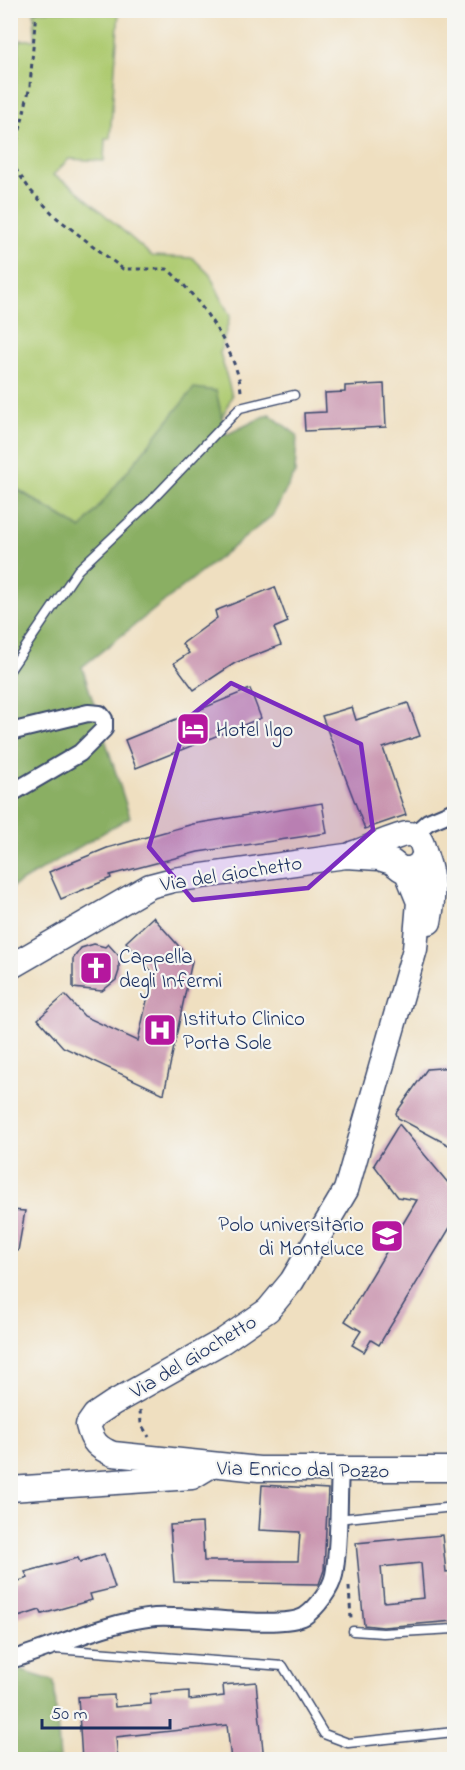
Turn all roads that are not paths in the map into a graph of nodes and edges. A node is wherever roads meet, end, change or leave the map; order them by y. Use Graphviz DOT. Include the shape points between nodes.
graph roads {
  1 [pos="294,395"];
  2 [pos="10,670"];
  3 [pos="10,732"];
  4 [pos="10,794"];
  5 [pos="454,811"];
  6 [pos="406,852"];
  7 [pos="58,939"];
  8 [pos="10,967"];
  9 [pos="10,984"];
  10 [pos="211,1465"];
  11 [pos="454,1469"];
  12 [pos="340,1470"];
  13 [pos="10,1489"];
  14 [pos="454,1507"];
  15 [pos="338,1519"];
  16 [pos="454,1629"];
  17 [pos="352,1631"];
  18 [pos="49,1648"];
  19 [pos="10,1660"];
  20 [pos="454,1732"];
  1 -- 2 [label="lane" via="240,408 78,570"];
  3 -- 4 [label="street" via="88,713 100,714 104,719 104,729 80,753"];
  5 -- 6 [label="street" via="428,822"];
  6 -- 7 [label="street, Via del Giochetto" via="346,856 173,880 150,886"];
  6 -- 10 [label="street, Via del Giochetto" via="419,902 415,949 345,1190 292,1281 268,1310 223,1341 113,1403 88,1425 91,1439 113,1454"];
  7 -- 8 [label="street, Via del Giochetto"];
  7 -- 9 [label="street, Via del Giochetto"];
  10 -- 12 [label="street, Via Enrico dal Pozzo"];
  10 -- 13 [label="street, Via Enrico dal Pozzo" via="192,1477"];
  11 -- 12 [label="street, Via Enrico dal Pozzo"];
  12 -- 15 [label="street"];
  14 -- 15 [label="lane"];
  15 -- 18 [label="street" via="333,1578 322,1598 304,1617 257,1621 153,1617"];
  16 -- 17 [label="lane"];
  18 -- 19 [label="street"];
  18 -- 20 [label="lane" via="284,1666 324,1734 348,1743"];
}
